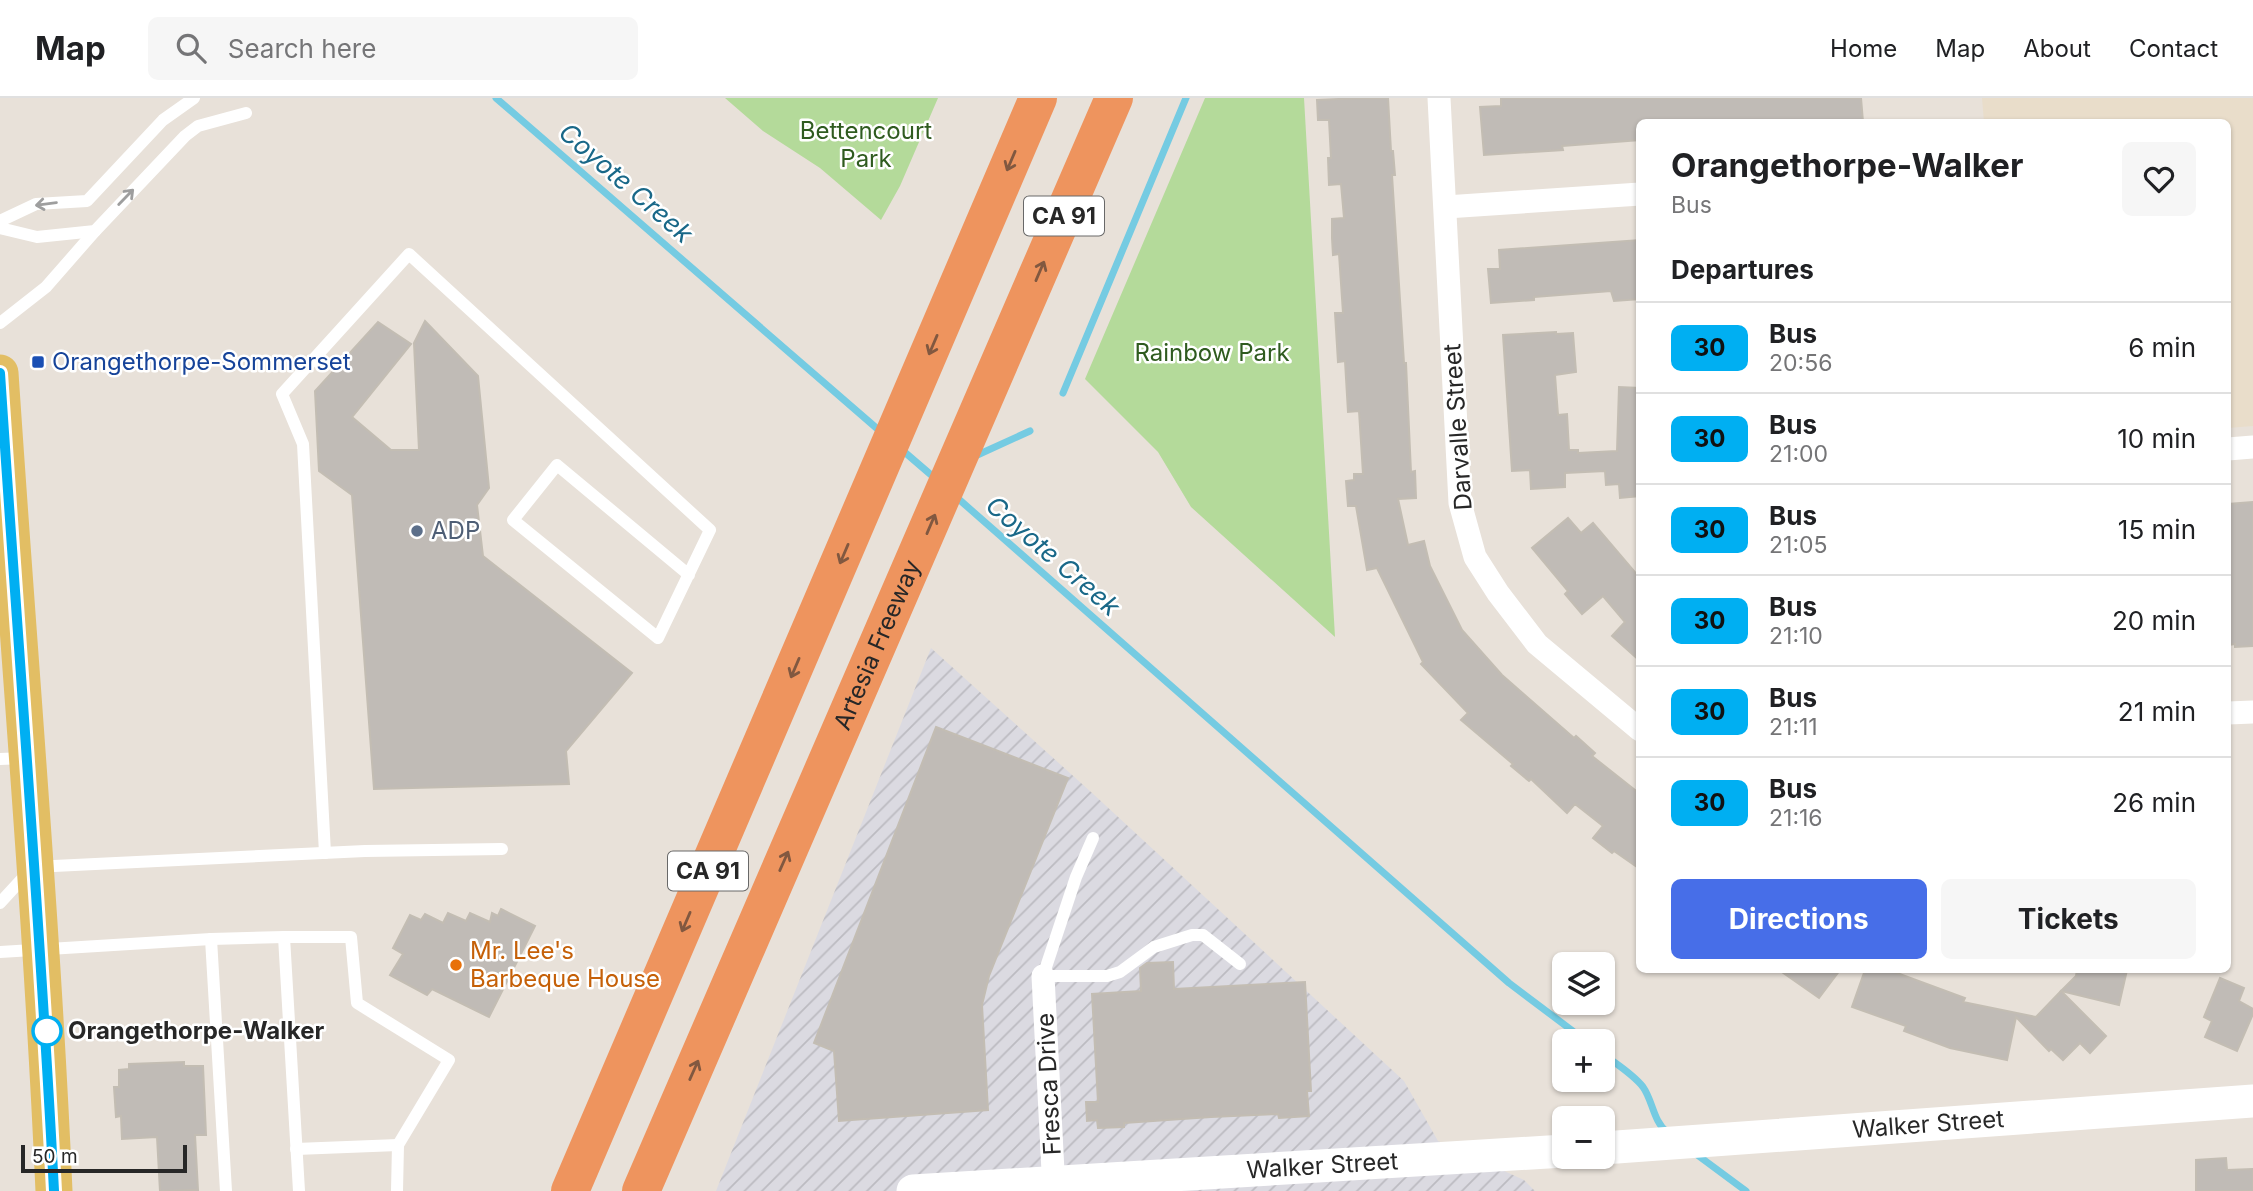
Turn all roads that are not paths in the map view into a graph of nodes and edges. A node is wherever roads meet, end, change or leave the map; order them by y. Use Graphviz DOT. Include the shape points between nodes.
graph roads {
  1 [pos="194,98"];
  2 [pos="1038,98"];
  3 [pos="1114,98"];
  4 [pos="1439,98"];
  5 [pos="246,113"];
  6 [pos="1636,194"];
  7 [pos="1446,207"];
  8 [pos="0,221"];
  9 [pos="0,228"];
  10 [pos="95,231"];
  11 [pos="0,323"];
  12 [pos="0,373"];
  13 [pos="2253,447"];
  14 [pos="2231,449"];
  15 [pos="6,564"];
  16 [pos="689,575"];
  17 [pos="2253,712"];
  18 [pos="2231,713"];
  19 [pos="1636,727"];
  20 [pos="13,758"];
  21 [pos="1093,838"];
  22 [pos="502,849"];
  23 [pos="325,853"];
  24 [pos="33,867"];
  25 [pos="0,903"];
  26 [pos="284,937"];
  27 [pos="211,939"];
  28 [pos="41,950"];
  29 [pos="0,952"];
  30 [pos="1240,964"];
  31 [pos="1043,976"];
  32 [pos="2253,1101"];
  33 [pos="398,1145"];
  34 [pos="1615,1147"];
  35 [pos="296,1149"];
  36 [pos="1548,1152"];
  37 [pos="1054,1186"];
  38 [pos="54,1191"];
  39 [pos="226,1191"];
  40 [pos="299,1191"];
  41 [pos="397,1191"];
  42 [pos="570,1191"];
  43 [pos="641,1191"];
  44 [pos="913,1191"];
  1 -- 8 [label="lane, one-way" via="163,120 87,201 36,204"];
  2 -- 42 [label="highway, CA 91, one-way"];
  43 -- 3 [label="highway, Artesia Freeway / CA 91, one-way"];
  4 -- 7 [label="street, Darvalle Street"];
  10 -- 5 [label="lane, one-way" via="185,136 198,126"];
  6 -- 7 [label="street"];
  7 -- 19 [label="street, Darvalle Street" via="1460,503 1475,557 1537,644"];
  9 -- 10 [label="lane" via="37,237"];
  10 -- 11 [label="lane" via="46,287"];
  12 -- 15 [label="main road"];
  13 -- 14 [label="street"];
  15 -- 20 [label="main road"];
  16 -- 16 [label="lane" via="658,638 513,520 557,465"];
  16 -- 23 [label="lane" via="710,530 409,254 282,394 303,444"];
  17 -- 18 [label="street"];
  20 -- 24 [label="main road"];
  21 -- 31 [label="lane"];
  22 -- 23 [label="lane"];
  23 -- 24 [label="lane"];
  24 -- 25 [label="lane"];
  24 -- 28 [label="main road"];
  26 -- 27 [label="lane"];
  26 -- 33 [label="lane" via="351,937 357,1003 449,1060"];
  26 -- 35 [label="lane"];
  27 -- 28 [label="lane"];
  27 -- 39 [label="lane"];
  28 -- 29 [label="lane"];
  28 -- 38 [label="main road"];
  30 -- 31 [label="lane" via="1203,935 1192,935 1154,947 1107,976"];
  31 -- 37 [label="street, Fresca Drive"];
  32 -- 34 [label="main road, Walker Street"];
  33 -- 35 [label="lane"];
  33 -- 41 [label="lane"];
  35 -- 40 [label="lane"];
  36 -- 37 [label="main road, Walker Street"];
  37 -- 44 [label="main road, Walker Street"];
}
